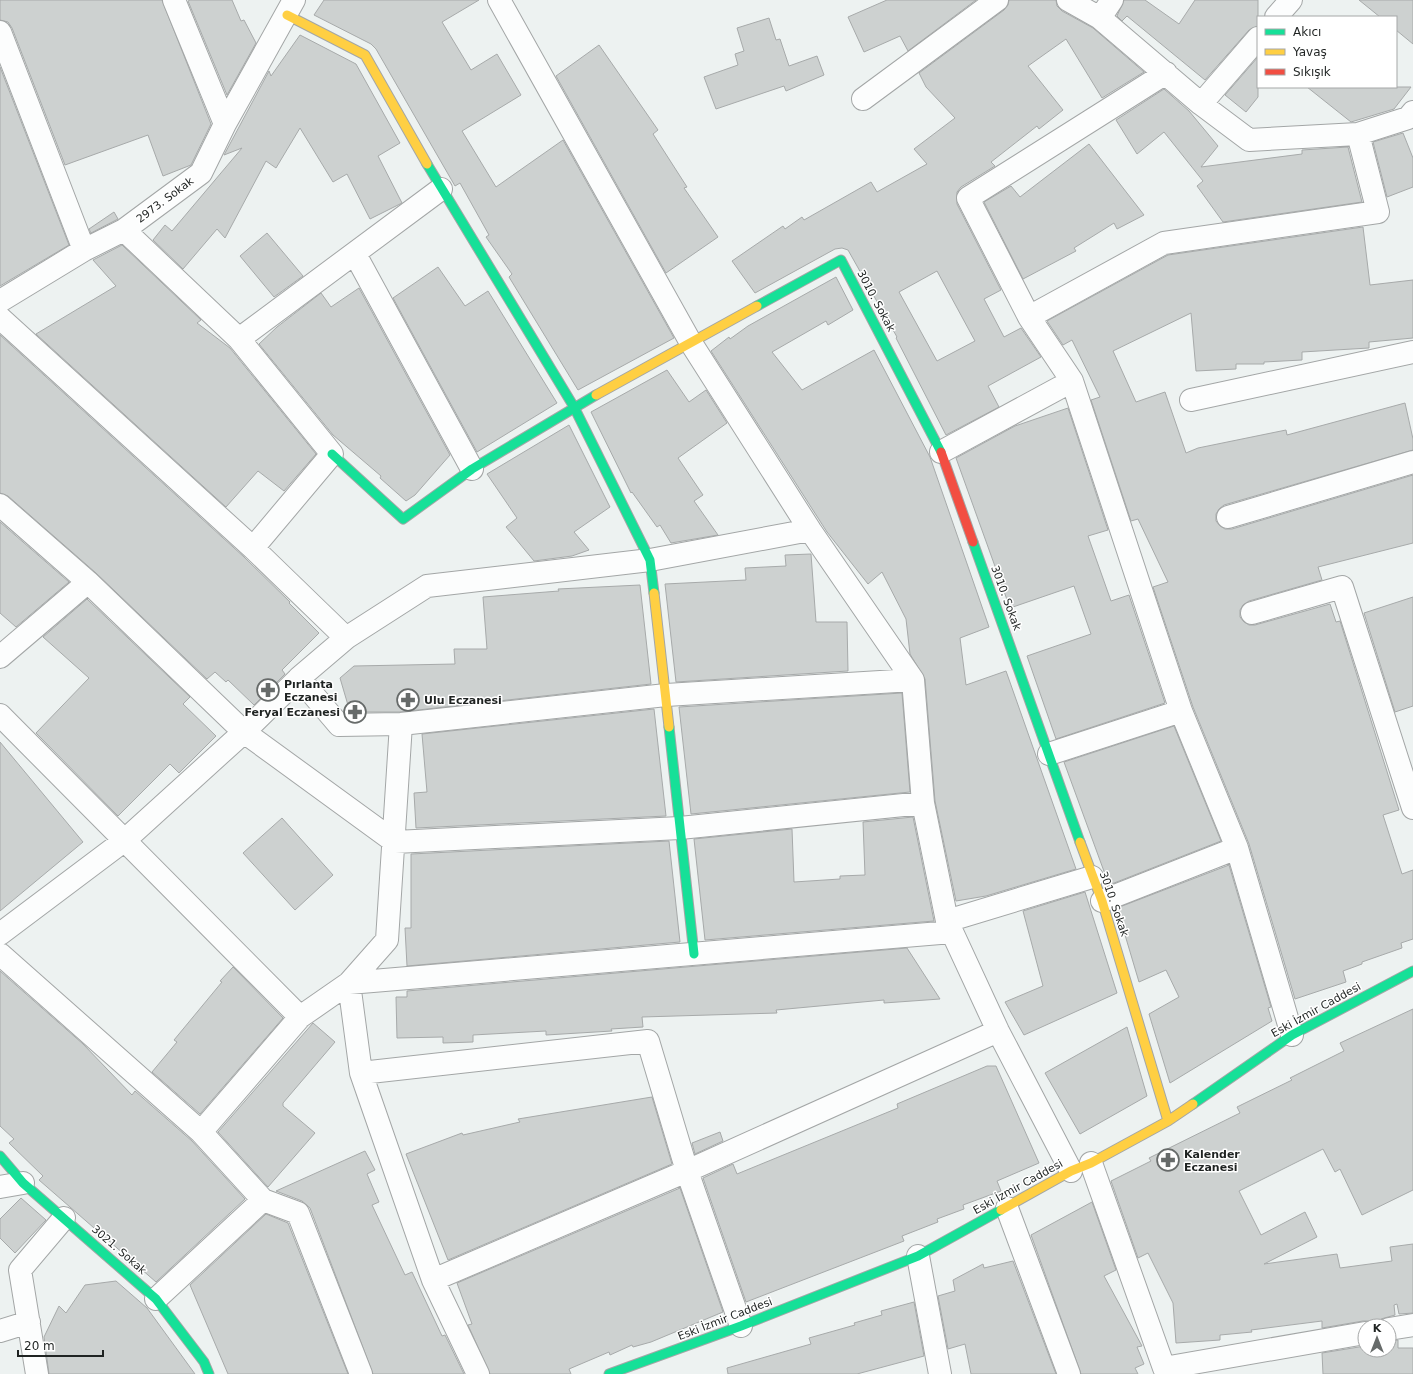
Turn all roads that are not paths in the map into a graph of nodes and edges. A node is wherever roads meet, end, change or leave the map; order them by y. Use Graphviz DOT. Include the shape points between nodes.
graph roads {
  1 [pos="174,0"];
  2 [pos="498,0"];
  3 [pos="997,0"];
  4 [pos="1068,0"];
  5 [pos="1112,0"];
  6 [pos="1291,0"];
  7 [pos="290,7"];
  8 [pos="1277,16"];
  9 [pos="1100,18"];
  10 [pos="0,32"];
  11 [pos="1257,39"];
  12 [pos="1166,73"];
  13 [pos="863,100"];
  14 [pos="1201,104"];
  15 [pos="1413,112"];
  16 [pos="225,124"];
  17 [pos="1358,134"];
  18 [pos="441,190"];
  19 [pos="124,230"];
  20 [pos="84,250"];
  21 [pos="355,254"];
  22 [pos="0,301"];
  23 [pos="1029,317"];
  24 [pos="0,318"];
  25 [pos="239,339"];
  26 [pos="691,343"];
  27 [pos="1413,352"];
  28 [pos="1072,381"];
  29 [pos="1191,400"];
  30 [pos="574,407"];
  31 [pos="941,452"];
  32 [pos="332,454"];
  33 [pos="1413,462"];
  34 [pos="472,469"];
  35 [pos="0,505"];
  36 [pos="1228,517"];
  37 [pos="810,530"];
  38 [pos="253,548"];
  39 [pos="650,560"];
  40 [pos="88,582"];
  41 [pos="1252,613"];
  42 [pos="346,638"];
  43 [pos="0,657"];
  44 [pos="299,678"];
  45 [pos="913,680"];
  46 [pos="666,696"];
  47 [pos="1181,711"];
  48 [pos="0,715"];
  49 [pos="400,724"];
  50 [pos="244,732"];
  51 [pos="1049,754"];
  52 [pos="923,803"];
  53 [pos="1413,808"];
  54 [pos="680,828"];
  55 [pos="125,840"];
  56 [pos="395,842"];
  57 [pos="1238,848"];
  58 [pos="1092,877"];
  59 [pos="1102,901"];
  60 [pos="949,927"];
  61 [pos="0,934"];
  62 [pos="0,954"];
  63 [pos="694,954"];
  64 [pos="1413,971"];
  65 [pos="349,983"];
  66 [pos="300,1017"];
  67 [pos="998,1031"];
  68 [pos="1292,1035"];
  69 [pos="361,1073"];
  70 [pos="1168,1121"];
  71 [pos="201,1132"];
  72 [pos="0,1156"];
  73 [pos="1081,1167"];
  74 [pos="687,1171"];
  75 [pos="23,1183"];
  76 [pos="0,1187"];
  77 [pos="263,1200"];
  78 [pos="1007,1208"];
  79 [pos="64,1218"];
  80 [pos="918,1256"];
  81 [pos="433,1280"];
  82 [pos="156,1299"];
  83 [pos="29,1322"];
  84 [pos="1413,1325"];
  85 [pos="741,1326"];
  86 [pos="1397,1328"];
  87 [pos="0,1331"];
  88 [pos="1357,1334"];
  89 [pos="37,1374"];
  90 [pos="209,1374"];
  91 [pos="361,1374"];
  92 [pos="478,1374"];
  93 [pos="609,1374"];
  94 [pos="940,1374"];
  95 [pos="1069,1374"];
  1 -- 16 [label="street"];
  2 -- 26 [label="street"];
  3 -- 13 [label="street"];
  4 -- 9 [label="street"];
  5 -- 9 [label="street"];
  6 -- 8 [label="street"];
  7 -- 16 [label="street, 2973. Sokak"];
  7 -- 18 [label="street" via="365,55"];
  9 -- 12 [label="street"];
  10 -- 20 [label="street"];
  11 -- 14 [label="street"];
  12 -- 14 [label="street"];
  12 -- 23 [label="street" via="968,198"];
  14 -- 17 [label="street" via="1249,140"];
  15 -- 17 [label="street" via="1408,118"];
  16 -- 19 [label="street, 2973. Sokak" via="201,173"];
  17 -- 23 [label="street" via="1378,212 1164,243"];
  18 -- 21 [label="street"];
  18 -- 30 [label="street"];
  19 -- 20 [label="street, 2973. Sokak"];
  19 -- 25 [label="street"];
  20 -- 22 [label="street, 2973. Sokak"];
  21 -- 25 [label="street"];
  21 -- 34 [label="street"];
  23 -- 28 [label="street"];
  24 -- 38 [label="street"];
  25 -- 32 [label="street"];
  26 -- 30 [label="street"];
  26 -- 31 [label="street, 3010. Sokak" via="841,260"];
  26 -- 37 [label="street"];
  27 -- 29 [label="street"];
  28 -- 31 [label="street"];
  28 -- 47 [label="street"];
  30 -- 34 [label="street"];
  30 -- 39 [label="street"];
  31 -- 51 [label="street, 3010. Sokak"];
  32 -- 34 [label="street" via="403,519"];
  32 -- 38 [label="street"];
  33 -- 36 [label="street"];
  35 -- 40 [label="street"];
  37 -- 39 [label="street"];
  37 -- 45 [label="street"];
  38 -- 42 [label="street"];
  39 -- 42 [label="street" via="427,586"];
  39 -- 46 [label="street"];
  40 -- 43 [label="street"];
  40 -- 50 [label="street"];
  41 -- 53 [label="street" via="1342,587"];
  42 -- 44 [label="street"];
  44 -- 49 [label="street" via="339,725"];
  44 -- 50 [label="street"];
  45 -- 46 [label="street"];
  45 -- 52 [label="street"];
  46 -- 49 [label="street"];
  46 -- 54 [label="street"];
  47 -- 51 [label="street"];
  47 -- 57 [label="street"];
  48 -- 55 [label="street"];
  49 -- 56 [label="street"];
  50 -- 55 [label="street"];
  50 -- 56 [label="street"];
  51 -- 58 [label="street, 3010. Sokak"];
  52 -- 54 [label="street"];
  52 -- 60 [label="street"];
  54 -- 56 [label="street"];
  54 -- 63 [label="street"];
  55 -- 61 [label="street"];
  55 -- 66 [label="street"];
  56 -- 65 [label="street" via="387,940"];
  57 -- 59 [label="street"];
  57 -- 68 [label="street"];
  58 -- 59 [label="street, 3010. Sokak"];
  58 -- 60 [label="street"];
  59 -- 70 [label="street, 3010. Sokak"];
  60 -- 63 [label="street"];
  60 -- 67 [label="street"];
  62 -- 71 [label="street"];
  63 -- 65 [label="street"];
  64 -- 68 [label="street, Eski İzmir Caddesi"];
  65 -- 66 [label="street"];
  65 -- 69 [label="street"];
  66 -- 71 [label="street"];
  67 -- 73 [label="street"];
  67 -- 74 [label="street"];
  68 -- 70 [label="street, Eski İzmir Caddesi"];
  69 -- 74 [label="street" via="648,1041"];
  69 -- 81 [label="street"];
  70 -- 73 [label="street, Eski İzmir Caddesi"];
  71 -- 77 [label="street"];
  72 -- 75 [label="street, 3021. Sokak"];
  73 -- 78 [label="street, Eski İzmir Caddesi"];
  73 -- 88 [label="street" via="1164,1368"];
  74 -- 81 [label="street"];
  74 -- 85 [label="street"];
  75 -- 76 [label="street"];
  75 -- 79 [label="street, 3021. Sokak"];
  77 -- 82 [label="street"];
  77 -- 91 [label="street" via="298,1213"];
  78 -- 80 [label="street, Eski İzmir Caddesi"];
  78 -- 95 [label="street"];
  79 -- 82 [label="street, 3021. Sokak"];
  79 -- 83 [label="street" via="20,1270"];
  80 -- 85 [label="street, Eski İzmir Caddesi"];
  80 -- 94 [label="street"];
  81 -- 92 [label="street"];
  82 -- 90 [label="street, 3021. Sokak" via="204,1362"];
  83 -- 87 [label="street"];
  83 -- 89 [label="street"];
  84 -- 86 [label="street"];
  85 -- 93 [label="street, Eski İzmir Caddesi"];
}
